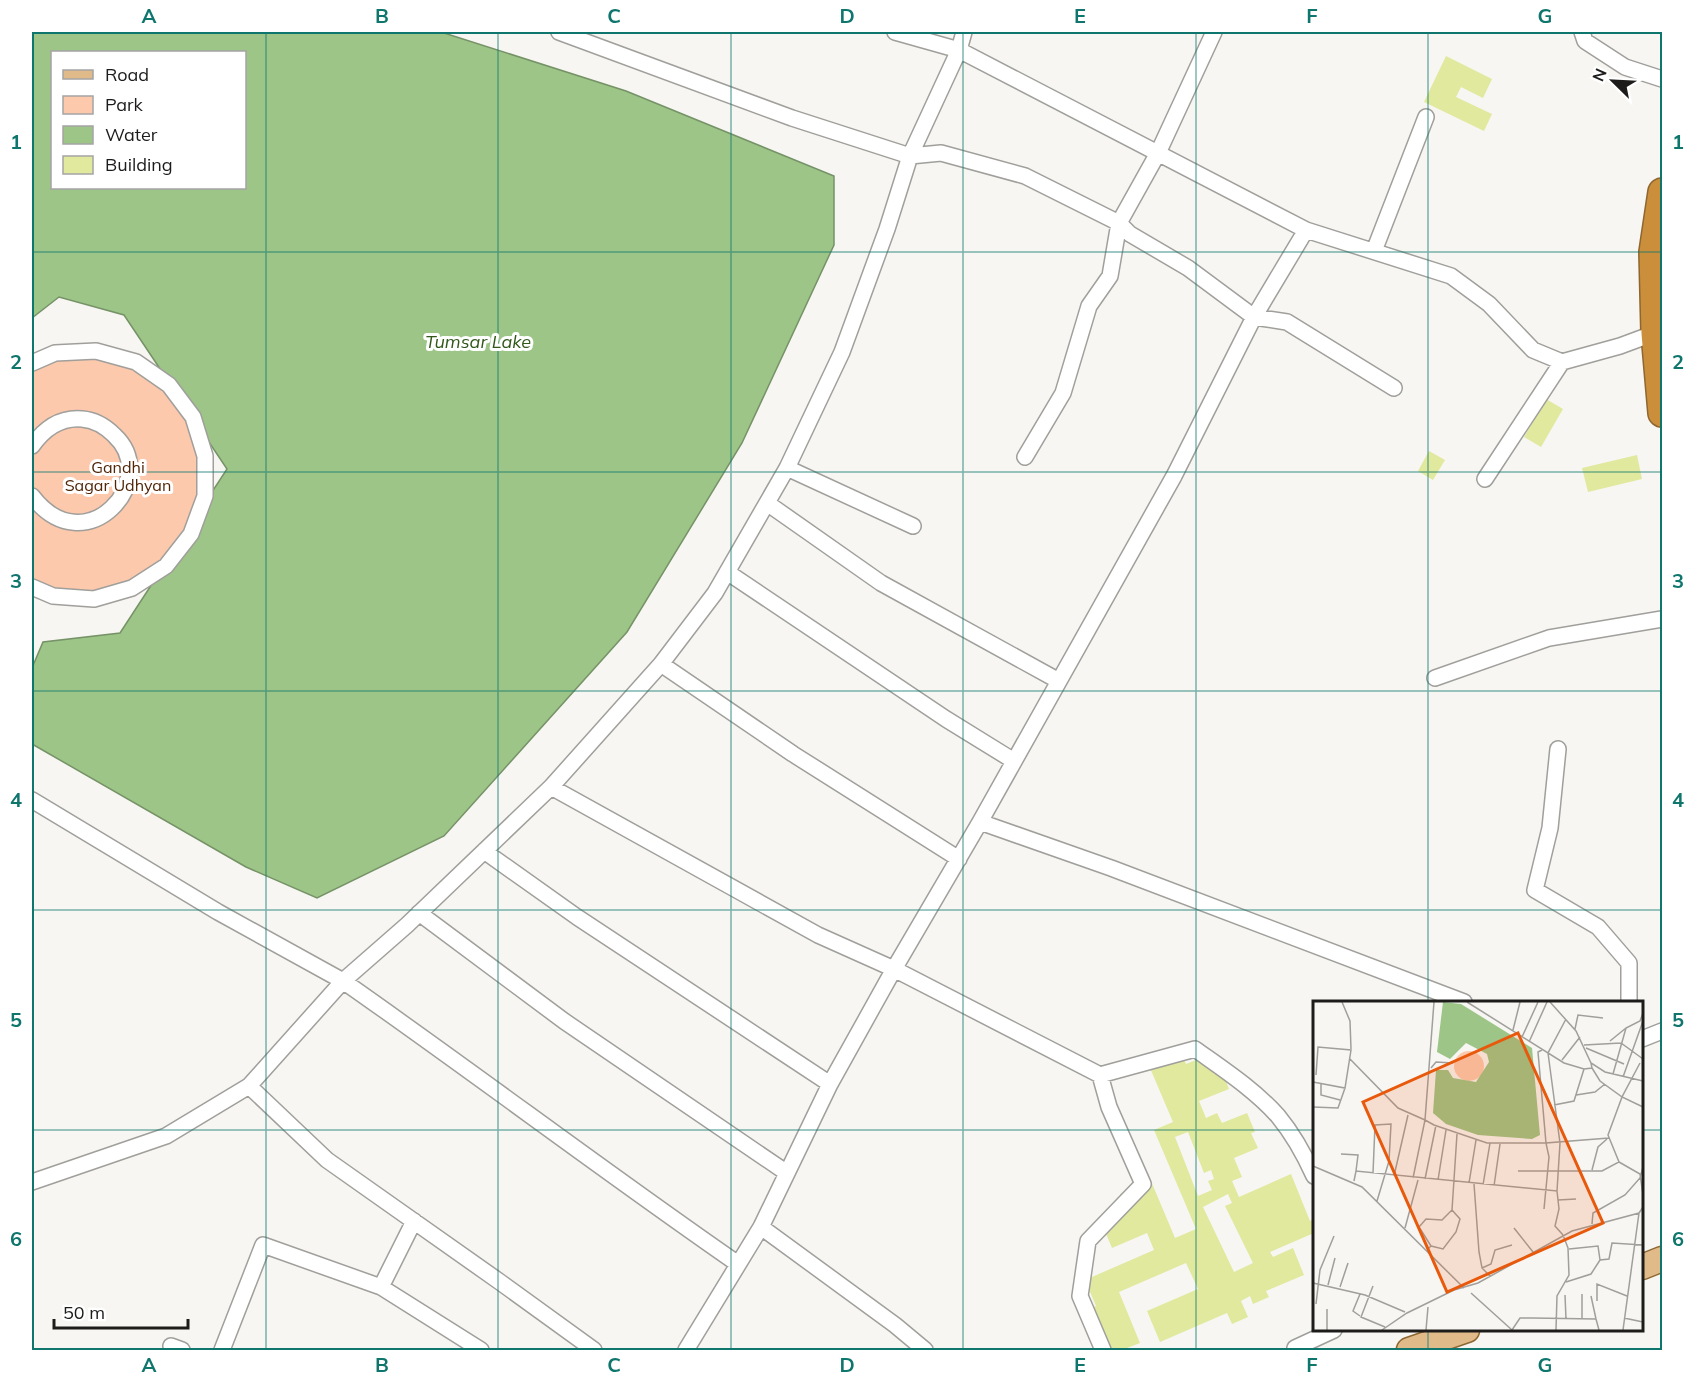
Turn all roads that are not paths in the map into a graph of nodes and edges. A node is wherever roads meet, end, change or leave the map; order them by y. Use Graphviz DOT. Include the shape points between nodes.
graph roads {
  1 [pos="559,32"];
  2 [pos="895,32"];
  3 [pos="964,32"];
  4 [pos="1214,32"];
  5 [pos="1582,32"];
  6 [pos="959,50"];
  7 [pos="1662,79"];
  8 [pos="1426,117"];
  9 [pos="1158,153"];
  10 [pos="910,156"];
  11 [pos="1662,192"];
  12 [pos="1119,223"];
  13 [pos="1306,230"];
  14 [pos="1374,251"];
  15 [pos="1254,317"];
  16 [pos="1659,333"];
  17 [pos="1562,362"];
  18 [pos="32,363"];
  19 [pos="1394,388"];
  20 [pos="1662,413"];
  21 [pos="32,445"];
  22 [pos="1025,457"];
  23 [pos="787,468"];
  24 [pos="1485,479"];
  25 [pos="32,496"];
  26 [pos="767,503"];
  27 [pos="913,526"];
  28 [pos="728,572"];
  29 [pos="32,587"];
  30 [pos="1662,619"];
  31 [pos="661,664"];
  32 [pos="1435,678"];
  33 [pos="1059,681"];
  34 [pos="1558,749"];
  35 [pos="1014,761"];
  36 [pos="551,787"];
  37 [pos="32,800"];
  38 [pos="980,822"];
  39 [pos="484,851"];
  40 [pos="959,859"];
  41 [pos="419,913"];
  42 [pos="894,969"];
  43 [pos="343,981"];
  44 [pos="1461,1001"];
  45 [pos="1629,1001"];
  46 [pos="1662,1031"];
  47 [pos="1643,1038"];
  48 [pos="1100,1075"];
  49 [pos="830,1084"];
  50 [pos="249,1086"];
  51 [pos="787,1173"];
  52 [pos="1313,1174"];
  53 [pos="32,1182"];
  54 [pos="414,1221"];
  55 [pos="761,1227"];
  56 [pos="1662,1259"];
  57 [pos="738,1264"];
  58 [pos="1643,1266"];
  59 [pos="381,1287"];
  60 [pos="1330,1331"];
  61 [pos="1461,1331"];
  62 [pos="222,1350"];
  63 [pos="481,1350"];
  64 [pos="594,1350"];
  65 [pos="686,1350"];
  66 [pos="925,1350"];
  67 [pos="1103,1350"];
  68 [pos="1293,1350"];
  69 [pos="1409,1350"];
  1 -- 10 [label="street" via="792,118"];
  2 -- 6 [label="street"];
  3 -- 6 [label="street"];
  4 -- 9 [label="street"];
  5 -- 7 [label="street" via="1585,41 1625,67"];
  6 -- 9 [label="street"];
  6 -- 10 [label="street"];
  8 -- 14 [label="street"];
  9 -- 12 [label="street"];
  9 -- 13 [label="street"];
  10 -- 12 [label="street" via="941,153 1025,176"];
  10 -- 23 [label="street" via="842,352"];
  11 -- 16 [label="highway" via="1653,252"];
  12 -- 15 [label="street"];
  12 -- 22 [label="street" via="1110,276 1089,306 1063,393"];
  13 -- 14 [label="street"];
  13 -- 15 [label="street"];
  14 -- 17 [label="street" via="1451,276 1489,304 1533,350"];
  15 -- 19 [label="street" via="1287,322"];
  15 -- 33 [label="street" via="1174,476"];
  16 -- 17 [label="street"];
  16 -- 20 [label="highway"];
  17 -- 24 [label="street"];
  18 -- 29 [label="street" via="55,353 96,351 136,362 169,385 193,417 205,456 205,496 191,534 166,566 132,588 94,599 53,596"];
  21 -- 25 [label="street" via="57,422 91,420 119,439 129,471 118,503 89,522 55,518 41,509"];
  23 -- 26 [label="street"];
  23 -- 27 [label="street"];
  26 -- 28 [label="street"];
  26 -- 33 [label="street" via="880,584"];
  28 -- 31 [label="street"];
  28 -- 35 [label="street" via="898,688"];
  30 -- 32 [label="street" via="1549,638"];
  31 -- 36 [label="street"];
  31 -- 40 [label="street" via="793,754"];
  33 -- 35 [label="street"];
  34 -- 45 [label="street" via="1551,828 1535,890 1598,927 1629,963"];
  35 -- 38 [label="street"];
  36 -- 39 [label="street"];
  36 -- 42 [label="street" via="818,935"];
  37 -- 43 [label="street" via="218,912"];
  38 -- 40 [label="street"];
  38 -- 44 [label="street"];
  39 -- 41 [label="street"];
  39 -- 49 [label="street"];
  40 -- 42 [label="street"];
  41 -- 43 [label="street"];
  41 -- 51 [label="street" via="564,1021"];
  42 -- 48 [label="street"];
  42 -- 49 [label="street"];
  43 -- 50 [label="street"];
  43 -- 57 [label="street"];
  46 -- 47 [label="street"];
  48 -- 52 [label="street" via="1195,1048 1278,1117"];
  48 -- 67 [label="street" via="1109,1107 1143,1184 1088,1241 1080,1296"];
  49 -- 51 [label="street"];
  50 -- 53 [label="street" via="166,1136"];
  50 -- 54 [label="street" via="327,1160"];
  51 -- 55 [label="street"];
  54 -- 59 [label="street"];
  54 -- 64 [label="street"];
  55 -- 57 [label="street"];
  55 -- 66 [label="street"];
  56 -- 58 [label="main road"];
  57 -- 65 [label="street"];
  59 -- 62 [label="street" via="263,1245"];
  59 -- 63 [label="street"];
  60 -- 68 [label="street"];
  61 -- 69 [label="main road"];
}
